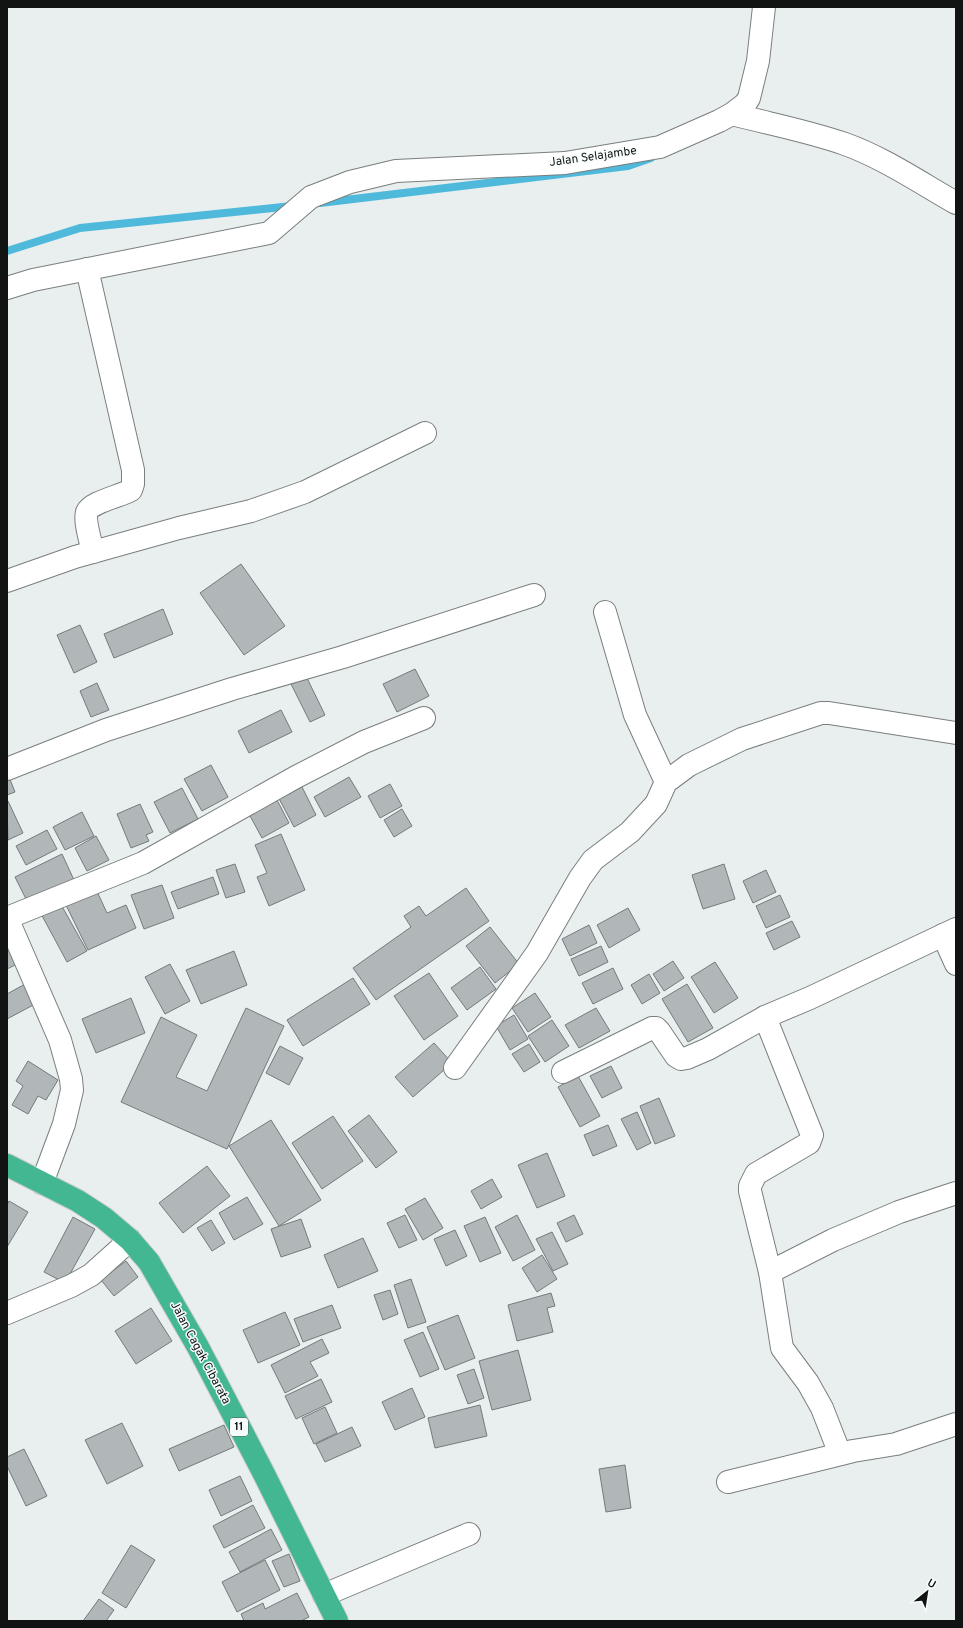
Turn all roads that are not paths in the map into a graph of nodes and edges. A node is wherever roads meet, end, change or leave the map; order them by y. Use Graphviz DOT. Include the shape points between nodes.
graph roads {
  1 [pos="764,7"];
  2 [pos="732,114"];
  3 [pos="956,202"];
  4 [pos="87,269"];
  5 [pos="7,288"];
  6 [pos="426,433"];
  7 [pos="93,552"];
  8 [pos="7,581"];
  9 [pos="534,595"];
  10 [pos="605,612"];
  11 [pos="424,718"];
  12 [pos="956,733"];
  13 [pos="7,769"];
  14 [pos="666,782"];
  15 [pos="7,918"];
  16 [pos="950,932"];
  17 [pos="956,964"];
  18 [pos="765,1017"];
  19 [pos="455,1068"];
  20 [pos="563,1072"];
  21 [pos="7,1165"];
  22 [pos="42,1182"];
  23 [pos="956,1193"];
  24 [pos="130,1240"];
  25 [pos="770,1272"];
  26 [pos="7,1313"];
  27 [pos="956,1424"];
  28 [pos="840,1454"];
  29 [pos="728,1482"];
  30 [pos="469,1534"];
  31 [pos="324,1595"];
  32 [pos="337,1621"];
  1 -- 2 [label="street, Jalan Selajambe" via="758,61 749,98"];
  2 -- 3 [label="street" via="845,144 882,160"];
  2 -- 4 [label="street, Jalan Selajambe" via="660,147 565,163 396,171 350,182 311,197 269,233"];
  4 -- 5 [label="street"];
  4 -- 7 [label="street" via="133,470 133,484 130,490 98,503 87,512"];
  6 -- 7 [label="street" via="306,492 251,511"];
  7 -- 8 [label="street"];
  9 -- 13 [label="street" via="343,657 232,689 114,728"];
  10 -- 14 [label="street" via="635,715"];
  11 -- 15 [label="street" via="364,742 143,862"];
  12 -- 14 [label="street" via="821,713 742,739 689,765"];
  14 -- 19 [label="street" via="656,804 630,832 593,860 537,953"];
  15 -- 22 [label="street" via="60,1040 72,1079 64,1124"];
  16 -- 17 [label="street"];
  16 -- 18 [label="street"];
  18 -- 20 [label="street" via="708,1049 684,1058 676,1056 659,1031 652,1028"];
  18 -- 25 [label="street" via="812,1135 809,1143 756,1174 750,1186"];
  21 -- 22 [label="highway, 11"];
  22 -- 24 [label="highway, 11" via="104,1218"];
  23 -- 25 [label="street" via="876,1221"];
  24 -- 26 [label="street" via="91,1275"];
  24 -- 31 [label="highway, Jalan Cagak Cibarata / 11" via="149,1262 198,1346"];
  25 -- 28 [label="street" via="782,1348 808,1383 822,1408"];
  27 -- 28 [label="street" via="896,1444"];
  28 -- 29 [label="street"];
  30 -- 31 [label="street"];
  31 -- 32 [label="highway, Jalan Cagak Cibarata / 11"];
}
